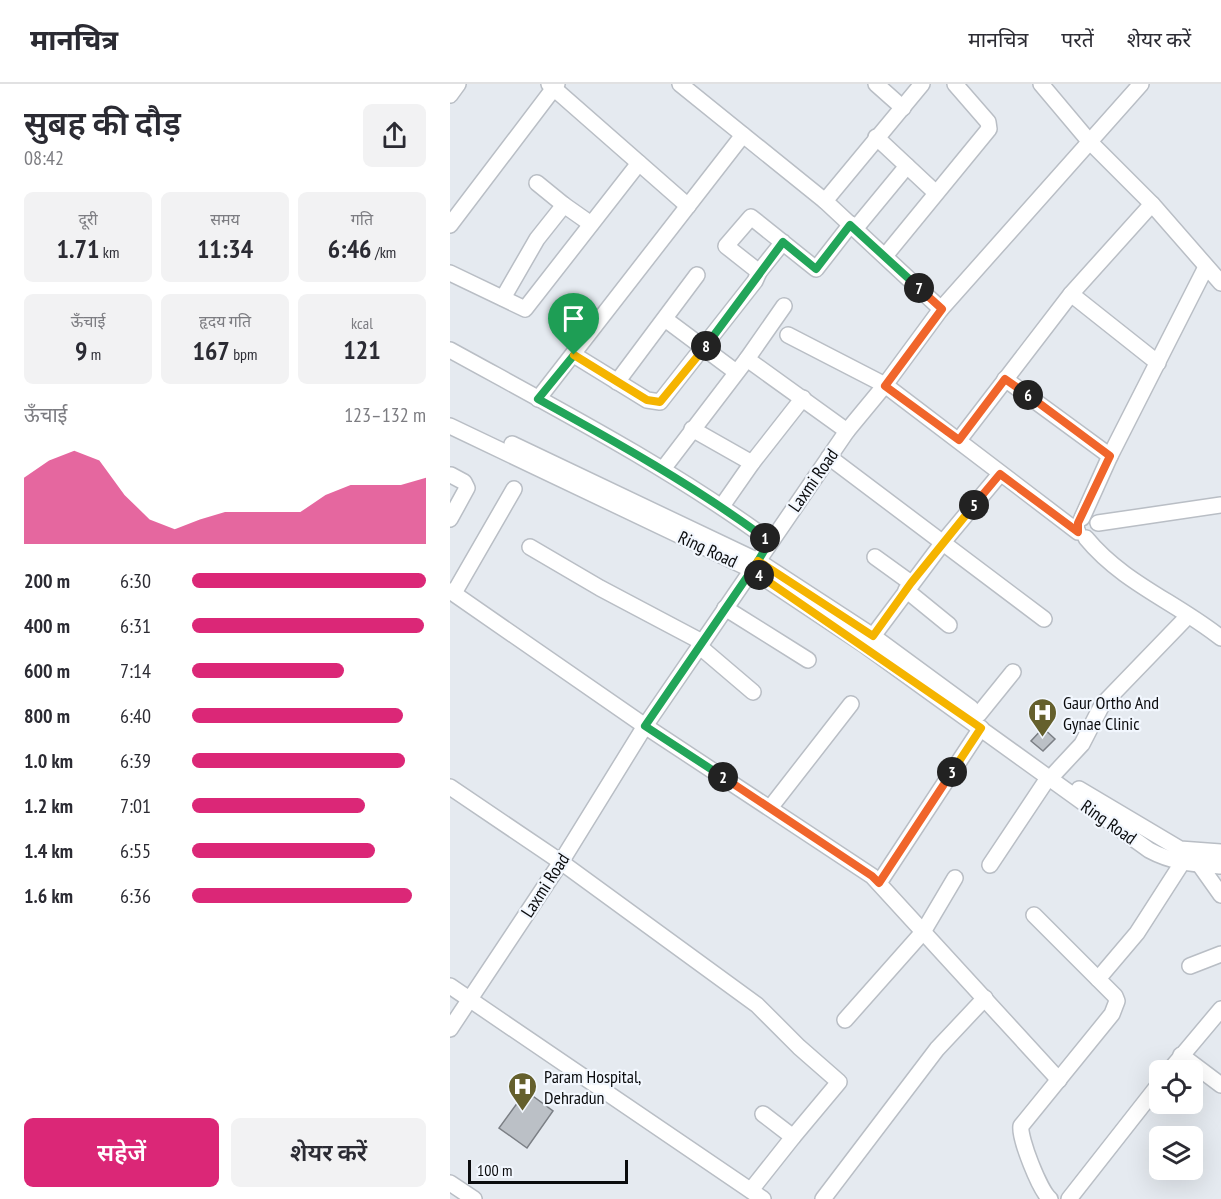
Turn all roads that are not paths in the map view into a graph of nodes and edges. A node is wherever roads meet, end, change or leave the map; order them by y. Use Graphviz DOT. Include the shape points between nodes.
graph roads {
  1 [pos="458,84"];
  2 [pos="680,84"];
  3 [pos="876,84"];
  4 [pos="922,84"];
  5 [pos="955,84"];
  6 [pos="1141,84"];
  7 [pos="553,85"];
  8 [pos="1050,88"];
  9 [pos="450,95"];
  10 [pos="903,108"];
  11 [pos="743,135"];
  12 [pos="876,137"];
  13 [pos="1089,141"];
  14 [pos="639,163"];
  15 [pos="907,166"];
  16 [pos="537,183"];
  17 [pos="936,193"];
  18 [pos="825,201"];
  19 [pos="1152,204"];
  20 [pos="564,205"];
  21 [pos="688,206"];
  22 [pos="591,224"];
  23 [pos="450,225"];
  24 [pos="853,227"];
  25 [pos="783,242"];
  26 [pos="885,256"];
  27 [pos="1206,267"];
  28 [pos="759,272"];
  29 [pos="450,273"];
  30 [pos="697,275"];
  31 [pos="1221,283"];
  32 [pos="1071,294"];
  33 [pos="503,298"];
  34 [pos="784,306"];
  35 [pos="942,309"];
  36 [pos="665,319"];
  37 [pos="788,335"];
  38 [pos="705,347"];
  39 [pos="450,350"];
  40 [pos="574,355"];
  41 [pos="747,359"];
  42 [pos="1158,363"];
  43 [pos="736,372"];
  44 [pos="1005,379"];
  45 [pos="617,382"];
  46 [pos="885,386"];
  47 [pos="803,398"];
  48 [pos="538,399"];
  49 [pos="450,414"];
  50 [pos="450,426"];
  51 [pos="692,429"];
  52 [pos="847,430"];
  53 [pos="959,440"];
  54 [pos="1110,456"];
  55 [pos="829,457"];
  56 [pos="752,463"];
  57 [pos="663,469"];
  58 [pos="1000,474"];
  59 [pos="451,475"];
  60 [pos="514,489"];
  61 [pos="1221,505"];
  62 [pos="722,506"];
  63 [pos="450,519"];
  64 [pos="1082,529"];
  65 [pos="770,541"];
  66 [pos="944,541"];
  67 [pos="530,547"];
  68 [pos="874,557"];
  69 [pos="755,565"];
  70 [pos="909,586"];
  71 [pos="452,592"];
  72 [pos="725,608"];
  73 [pos="1188,616"];
  74 [pos="1044,619"];
  75 [pos="950,626"];
  76 [pos="873,636"];
  77 [pos="1221,638"];
  78 [pos="700,644"];
  79 [pos="808,660"];
  80 [pos="1013,672"];
  81 [pos="753,692"];
  82 [pos="851,704"];
  83 [pos="980,721"];
  84 [pos="645,726"];
  85 [pos="1052,776"];
  86 [pos="450,787"];
  87 [pos="770,808"];
  88 [pos="1221,852"];
  89 [pos="561,862"];
  90 [pos="1182,863"];
  91 [pos="1199,864"];
  92 [pos="990,866"];
  93 [pos="1221,866"];
  94 [pos="955,878"];
  95 [pos="879,883"];
  96 [pos="1221,895"];
  97 [pos="1034,915"];
  98 [pos="923,932"];
  99 [pos="1221,954"];
  100 [pos="1190,966"];
  101 [pos="1098,979"];
  102 [pos="450,986"];
  103 [pos="985,998"];
  104 [pos="470,999"];
  105 [pos="1221,1009"];
  106 [pos="845,1020"];
  107 [pos="450,1029"];
  108 [pos="1182,1055"];
  109 [pos="1178,1060"];
  110 [pos="1059,1080"];
  111 [pos="1221,1084"];
  112 [pos="1149,1097"];
  113 [pos="762,1114"];
  114 [pos="794,1137"];
  115 [pos="450,1183"];
  116 [pos="757,1195"];
  117 [pos="474,1199"];
  118 [pos="823,1199"];
  119 [pos="1050,1199"];
  120 [pos="1069,1199"];
  1 -- 9 [label="street"];
  2 -- 11 [label="street"];
  3 -- 10 [label="street"];
  4 -- 10 [label="street"];
  5 -- 17 [label="street" via="988,122 989,129"];
  6 -- 13 [label="street, Laxmi Road"];
  7 -- 14 [label="street"];
  7 -- 23 [label="street"];
  8 -- 13 [label="street"];
  10 -- 12 [label="street"];
  11 -- 18 [label="street"];
  11 -- 21 [label="street"];
  12 -- 15 [label="street"];
  12 -- 18 [label="street"];
  13 -- 19 [label="street"];
  13 -- 35 [label="street, Laxmi Road"];
  14 -- 21 [label="street"];
  14 -- 22 [label="street"];
  15 -- 17 [label="street"];
  15 -- 24 [label="street"];
  16 -- 20 [label="street"];
  17 -- 26 [label="street"];
  18 -- 24 [label="street"];
  19 -- 27 [label="street"];
  19 -- 32 [label="street"];
  20 -- 22 [label="street"];
  20 -- 33 [label="street" via="537,239"];
  21 -- 40 [label="street"];
  22 -- 33 [label="street" via="525,309"];
  24 -- 25 [label="street" via="816,269"];
  24 -- 26 [label="street"];
  25 -- 28 [label="street"];
  25 -- 28 [label="street" via="752,218 726,246"];
  26 -- 35 [label="street"];
  27 -- 31 [label="street"];
  27 -- 42 [label="street"];
  28 -- 38 [label="street"];
  29 -- 33 [label="street"];
  30 -- 36 [label="street"];
  32 -- 42 [label="street"];
  32 -- 44 [label="street"];
  34 -- 41 [label="street"];
  35 -- 46 [label="street, Laxmi Road"];
  36 -- 38 [label="street"];
  36 -- 45 [label="street"];
  37 -- 46 [label="street"];
  38 -- 43 [label="street"];
  38 -- 45 [label="street" via="660,402 647,400"];
  39 -- 48 [label="street"];
  40 -- 45 [label="street"];
  40 -- 48 [label="street"];
  41 -- 43 [label="street"];
  41 -- 47 [label="street"];
  42 -- 54 [label="street"];
  43 -- 51 [label="street"];
  44 -- 53 [label="street"];
  44 -- 54 [label="street"];
  46 -- 52 [label="street, Laxmi Road"];
  46 -- 53 [label="street"];
  47 -- 52 [label="street"];
  47 -- 56 [label="street"];
  48 -- 57 [label="street"];
  49 -- 69 [label="street, Ring Road"];
  50 -- 69 [label="street, Ring Road"];
  51 -- 56 [label="street"];
  51 -- 57 [label="street"];
  52 -- 55 [label="street, Laxmi Road"];
  53 -- 58 [label="street"];
  54 -- 64 [label="street"];
  55 -- 65 [label="street, Laxmi Road"];
  55 -- 66 [label="street"];
  56 -- 62 [label="street"];
  57 -- 62 [label="street"];
  58 -- 64 [label="street"];
  58 -- 66 [label="street"];
  59 -- 63 [label="street" via="467,488"];
  60 -- 71 [label="street"];
  61 -- 64 [label="street" via="1098,523 1092,518"];
  62 -- 65 [label="street"];
  64 -- 73 [label="street" via="1114,568"];
  65 -- 69 [label="street, Laxmi Road"];
  66 -- 70 [label="street"];
  66 -- 74 [label="street"];
  67 -- 78 [label="street"];
  68 -- 70 [label="street"];
  69 -- 72 [label="street, Laxmi Road"];
  69 -- 76 [label="street, Ring Road"];
  69 -- 83 [label="street, Ring Road"];
  70 -- 75 [label="street"];
  70 -- 76 [label="street"];
  71 -- 84 [label="street"];
  72 -- 78 [label="street, Laxmi Road"];
  72 -- 79 [label="street"];
  73 -- 77 [label="street"];
  73 -- 85 [label="street" via="1102,705 1082,744"];
  76 -- 83 [label="street, Ring Road"];
  78 -- 81 [label="street"];
  78 -- 84 [label="street, Laxmi Road"];
  80 -- 83 [label="street"];
  82 -- 87 [label="street"];
  83 -- 85 [label="street, Ring Road"];
  83 -- 95 [label="street"];
  84 -- 87 [label="street"];
  84 -- 89 [label="street, Laxmi Road"];
  85 -- 88 [label="street, Ring Road" via="1180,849"];
  85 -- 90 [label="street, Ring Road" via="1149,850"];
  85 -- 92 [label="street"];
  86 -- 89 [label="street"];
  87 -- 95 [label="street"];
  89 -- 104 [label="street, Laxmi Road"];
  89 -- 114 [label="street" via="757,1005 839,1082"];
  90 -- 91 [label="street, Ring Road"];
  90 -- 101 [label="street" via="1137,933"];
  91 -- 93 [label="street, Ring Road"];
  91 -- 96 [label="street"];
  94 -- 98 [label="street"];
  95 -- 98 [label="street"];
  97 -- 101 [label="street"];
  98 -- 103 [label="street"];
  98 -- 106 [label="street"];
  99 -- 100 [label="street"];
  101 -- 110 [label="street" via="1115,996 1117,1007"];
  102 -- 104 [label="street"];
  103 -- 110 [label="street"];
  103 -- 118 [label="street" via="937,1049"];
  104 -- 107 [label="street, Laxmi Road"];
  104 -- 116 [label="street"];
  105 -- 108 [label="street"];
  108 -- 109 [label="street"];
  108 -- 111 [label="street"];
  110 -- 119 [label="street" via="1022,1126 1020,1134 1040,1186"];
  112 -- 120 [label="street"];
  113 -- 114 [label="street"];
  114 -- 116 [label="street"];
  115 -- 117 [label="street"];
}
